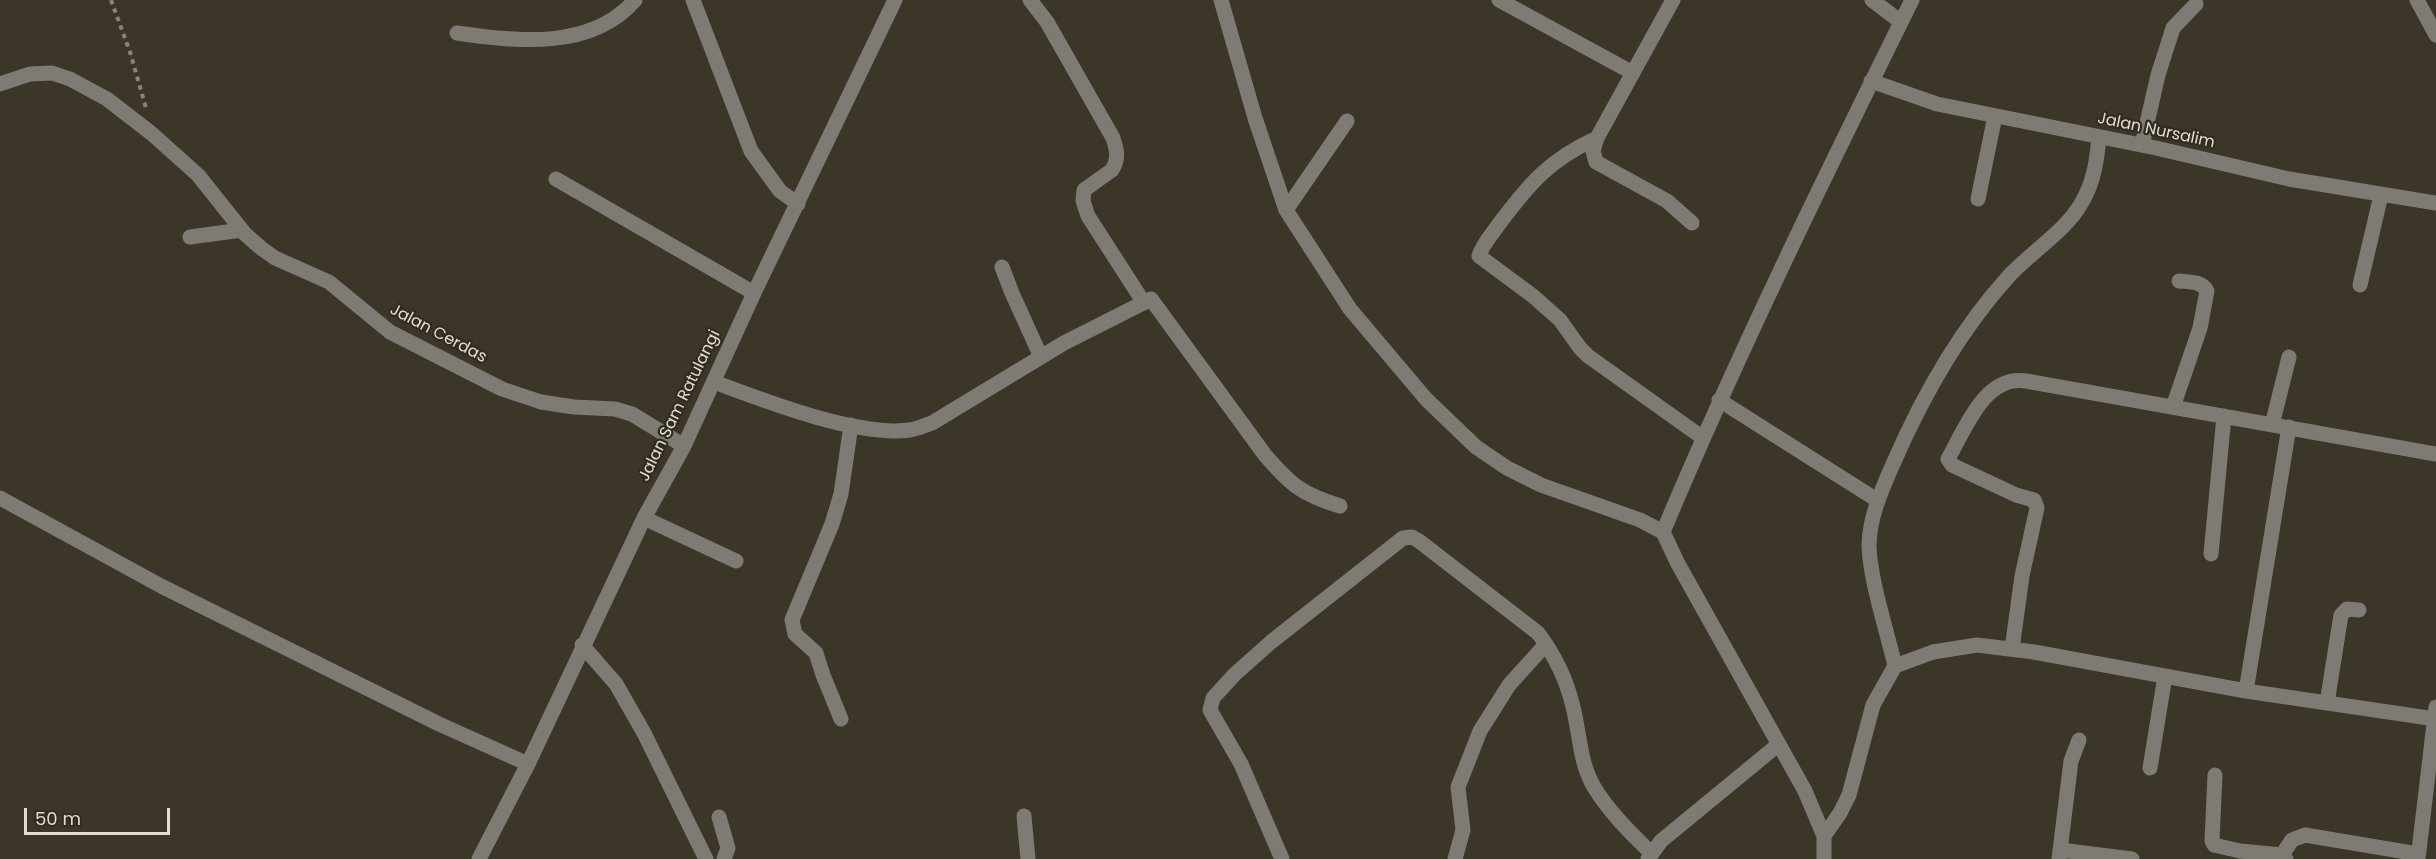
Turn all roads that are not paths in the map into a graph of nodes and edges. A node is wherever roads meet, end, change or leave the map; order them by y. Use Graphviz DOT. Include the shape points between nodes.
graph roads {
  1 [pos="635,0"];
  2 [pos="693,0"];
  3 [pos="896,0"];
  4 [pos="1030,0"];
  5 [pos="1221,0"];
  6 [pos="1673,0"];
  7 [pos="1872,0"];
  8 [pos="1912,0"];
  9 [pos="2417,0"];
  10 [pos="1508,2"];
  11 [pos="2196,4"];
  12 [pos="1901,22"];
  13 [pos="458,33"];
  14 [pos="2436,35"];
  15 [pos="1633,73"];
  16 [pos="1871,81"];
  17 [pos="0,84"];
  18 [pos="1995,116"];
  19 [pos="1347,121"];
  20 [pos="2100,137"];
  21 [pos="1597,138"];
  22 [pos="2142,145"];
  23 [pos="556,179"];
  24 [pos="2381,195"];
  25 [pos="1978,199"];
  26 [pos="2436,202"];
  27 [pos="798,204"];
  28 [pos="1286,210"];
  29 [pos="1692,223"];
  30 [pos="242,230"];
  31 [pos="190,237"];
  32 [pos="1002,267"];
  33 [pos="2179,281"];
  34 [pos="2360,285"];
  35 [pos="754,293"];
  36 [pos="1144,303"];
  37 [pos="1052,350"];
  38 [pos="2289,357"];
  39 [pos="714,382"];
  40 [pos="1719,400"];
  41 [pos="2173,407"];
  42 [pos="2224,416"];
  43 [pos="851,425"];
  44 [pos="2272,425"];
  45 [pos="2289,427"];
  46 [pos="1703,438"];
  47 [pos="684,446"];
  48 [pos="2436,454"];
  49 [pos="0,498"];
  50 [pos="1877,500"];
  51 [pos="1340,506"];
  52 [pos="644,518"];
  53 [pos="1663,532"];
  54 [pos="2211,554"];
  55 [pos="736,561"];
  56 [pos="2358,610"];
  57 [pos="1546,644"];
  58 [pos="582,645"];
  59 [pos="2012,649"];
  60 [pos="1895,666"];
  61 [pos="2165,676"];
  62 [pos="2246,691"];
  63 [pos="2327,703"];
  64 [pos="2435,715"];
  65 [pos="841,719"];
  66 [pos="2079,740"];
  67 [pos="1779,744"];
  68 [pos="528,764"];
  69 [pos="2150,768"];
  70 [pos="2215,775"];
  71 [pos="1024,816"];
  72 [pos="719,817"];
  73 [pos="1824,836"];
  74 [pos="2059,854"];
  75 [pos="1649,856"];
  76 [pos="2284,857"];
  77 [pos="2418,857"];
  78 [pos="479,859"];
  79 [pos="706,859"];
  80 [pos="724,859"];
  81 [pos="1028,859"];
  82 [pos="1282,859"];
  83 [pos="1455,859"];
  84 [pos="1824,859"];
  85 [pos="2132,859"];
  1 -- 13 [label="street" via="612,21 544,41"];
  2 -- 27 [label="street" via="751,151 780,191"];
  3 -- 27 [label="street, Jalan Sam Ratulangi"];
  4 -- 36 [label="street" via="1047,22 1113,138 1115,165 1084,190 1083,201 1088,216"];
  5 -- 28 [label="street" via="1254,118"];
  6 -- 15 [label="street"];
  7 -- 12 [label="street"];
  8 -- 12 [label="street"];
  9 -- 14 [label="street"];
  10 -- 15 [label="street"];
  11 -- 22 [label="street" via="2173,28"];
  12 -- 16 [label="street"];
  15 -- 21 [label="street"];
  16 -- 18 [label="street, Jalan Nursalim" via="1937,104"];
  16 -- 40 [label="street"];
  17 -- 30 [label="street, Jalan Cerdas" via="30,74 51,73 107,99 198,175"];
  18 -- 20 [label="street, Jalan Nursalim"];
  18 -- 25 [label="street"];
  19 -- 28 [label="street"];
  20 -- 22 [label="street, Jalan Nursalim"];
  20 -- 50 [label="street" via="2096,166 2082,203 2010,276 1962,333 1911,422"];
  21 -- 29 [label="street" via="1593,151 1596,162 1666,201"];
  21 -- 46 [label="street" via="1571,149 1533,181 1479,256 1560,320 1588,356"];
  22 -- 24 [label="street, Jalan Nursalim" via="2289,179"];
  23 -- 35 [label="street"];
  24 -- 26 [label="street, Jalan Nursalim"];
  24 -- 34 [label="street"];
  27 -- 35 [label="street, Jalan Sam Ratulangi"];
  28 -- 53 [label="street" via="1350,309 1426,399 1476,447 1542,485"];
  30 -- 31 [label="street"];
  30 -- 47 [label="street, Jalan Cerdas" via="275,258 329,282 390,332 502,389 541,402 632,414"];
  32 -- 37 [label="street" via="1011,293"];
  33 -- 41 [label="street" via="2204,286 2207,291 2200,328"];
  35 -- 39 [label="street, Jalan Sam Ratulangi"];
  36 -- 37 [label="street"];
  36 -- 51 [label="street" via="1151,300 1285,478 1310,495"];
  37 -- 43 [label="street" via="932,423 912,430"];
  38 -- 44 [label="street"];
  39 -- 43 [label="street"];
  39 -- 47 [label="street, Jalan Sam Ratulangi"];
  40 -- 46 [label="street"];
  40 -- 50 [label="street"];
  41 -- 42 [label="street"];
  41 -- 59 [label="street" via="2018,380 2004,382 1981,404 1949,462 2034,500 2037,508"];
  42 -- 44 [label="street"];
  42 -- 54 [label="street"];
  43 -- 65 [label="street" via="841,494 832,524 792,620 795,634 816,653"];
  44 -- 45 [label="street"];
  45 -- 48 [label="street"];
  45 -- 62 [label="street"];
  46 -- 53 [label="street"];
  47 -- 52 [label="street, Jalan Sam Ratulangi"];
  49 -- 68 [label="street" via="183,597"];
  50 -- 60 [label="street" via="1869,545"];
  52 -- 55 [label="street"];
  52 -- 58 [label="street, Jalan Sam Ratulangi"];
  53 -- 67 [label="street"];
  56 -- 63 [label="street" via="2347,609 2341,615"];
  57 -- 75 [label="street" via="1573,704 1581,750 1594,787"];
  57 -- 82 [label="street" via="1528,624 1410,536 1271,642 1223,686 1210,708 1241,764"];
  57 -- 83 [label="street" via="1509,685 1480,731 1458,787 1462,830"];
  58 -- 68 [label="street, Jalan Sam Ratulangi"];
  58 -- 79 [label="street" via="616,684"];
  59 -- 60 [label="street" via="1977,645 1933,652"];
  59 -- 61 [label="street"];
  60 -- 73 [label="street" via="1873,705 1849,795"];
  61 -- 62 [label="street"];
  61 -- 69 [label="street"];
  62 -- 63 [label="street"];
  63 -- 64 [label="street"];
  64 -- 77 [label="street"];
  66 -- 74 [label="street" via="2071,761"];
  67 -- 73 [label="street"];
  67 -- 75 [label="street" via="1661,841"];
  68 -- 78 [label="street, Jalan Sam Ratulangi"];
  70 -- 76 [label="street" via="2214,845"];
  71 -- 81 [label="street"];
  72 -- 80 [label="street" via="728,848"];
  73 -- 84 [label="street"];
  74 -- 85 [label="street"];
  76 -- 77 [label="street" via="2292,840 2305,835"];
}
